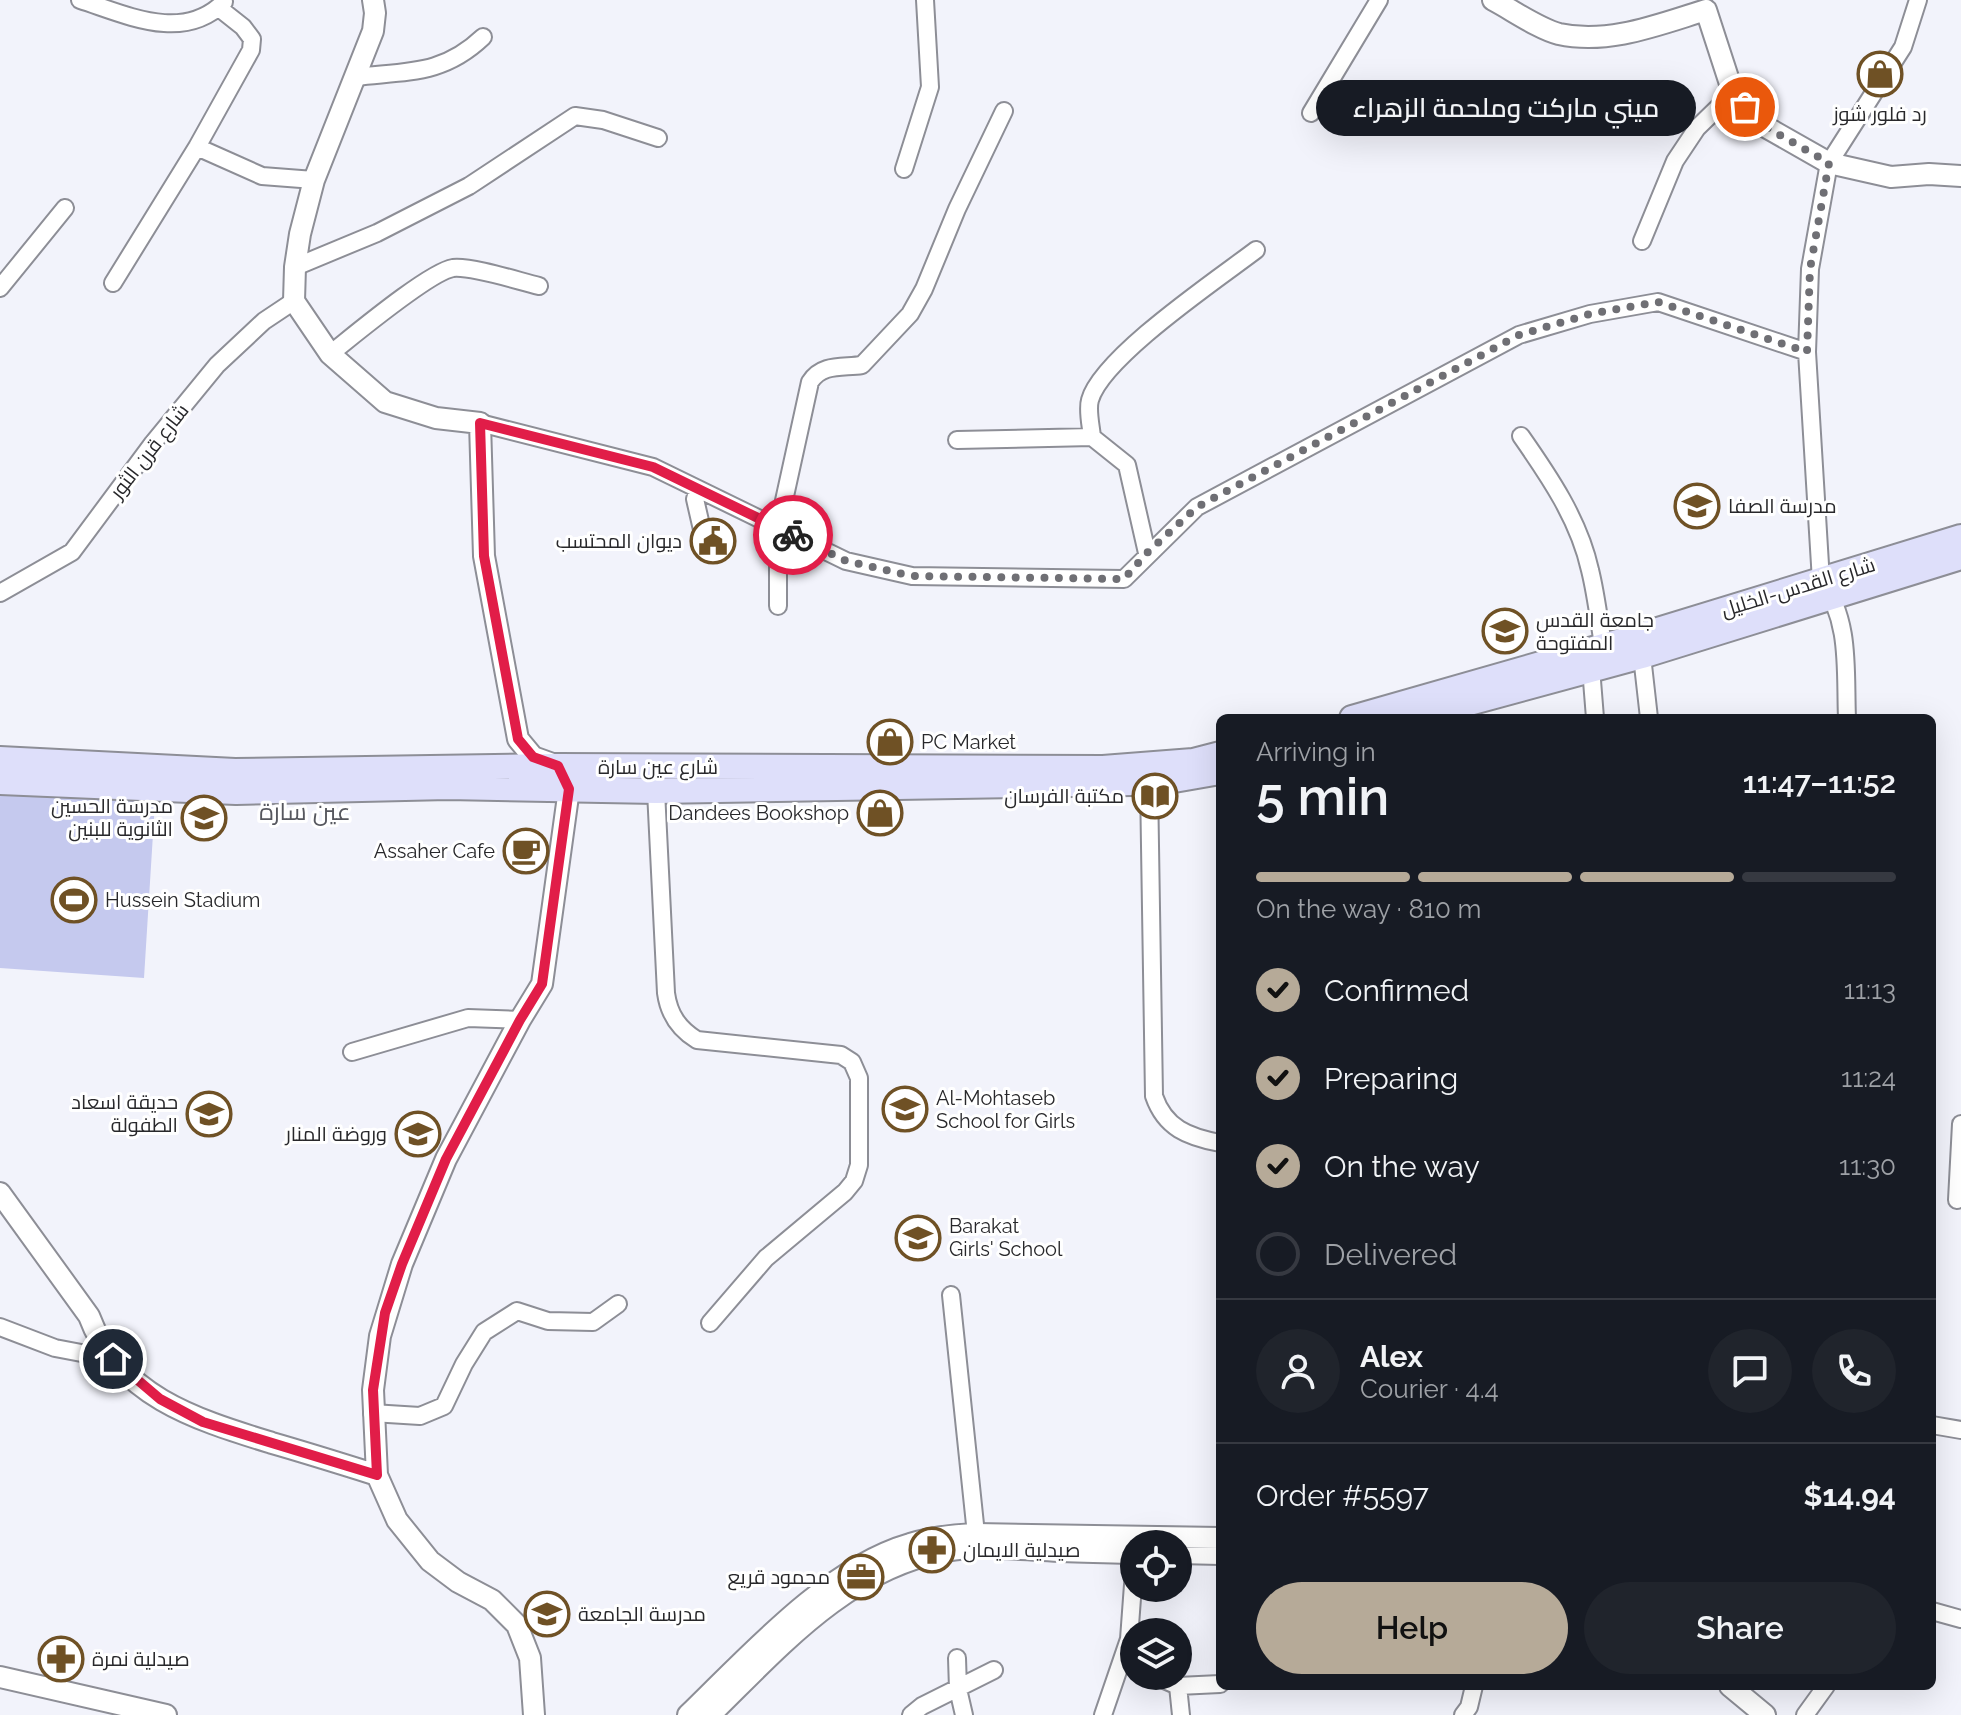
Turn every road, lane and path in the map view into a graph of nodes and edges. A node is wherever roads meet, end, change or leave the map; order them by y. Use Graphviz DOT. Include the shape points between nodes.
graph roads {
  1 [pos="80,0"];
  2 [pos="373,0"];
  3 [pos="925,0"];
  4 [pos="1379,0"];
  5 [pos="1493,0"];
  6 [pos="1918,0"];
  7 [pos="223,4"];
  8 [pos="1704,5"];
  9 [pos="483,37"];
  10 [pos="356,77"];
  11 [pos="1733,93"];
  12 [pos="1004,111"];
  13 [pos="1311,113"];
  14 [pos="658,138"];
  15 [pos="197,147"];
  16 [pos="1829,163"];
  17 [pos="904,169"];
  18 [pos="1961,176"];
  19 [pos="314,180"];
  20 [pos="65,208"];
  21 [pos="1642,241"];
  22 [pos="1256,250"];
  23 [pos="295,267"];
  24 [pos="113,283"];
  25 [pos="539,286"];
  26 [pos="0,288"];
  27 [pos="294,301"];
  28 [pos="1807,352"];
  29 [pos="330,354"];
  30 [pos="480,423"];
  31 [pos="1521,436"];
  32 [pos="1092,437"];
  33 [pos="957,440"];
  34 [pos="698,489"];
  35 [pos="778,528"];
  36 [pos="703,534"];
  37 [pos="1961,537"];
  38 [pos="1147,553"];
  39 [pos="1961,557"];
  40 [pos="1828,589"];
  41 [pos="0,593"];
  42 [pos="778,606"];
  43 [pos="1603,645"];
  44 [pos="1639,646"];
  45 [pos="1591,668"];
  46 [pos="1448,713"];
  47 [pos="1366,714"];
  48 [pos="1595,714"];
  49 [pos="1648,714"];
  50 [pos="1847,714"];
  51 [pos="1216,755"];
  52 [pos="0,759"];
  53 [pos="558,766"];
  54 [pos="1216,773"];
  55 [pos="0,782"];
  56 [pos="1149,783"];
  57 [pos="569,789"];
  58 [pos="656,791"];
  59 [pos="520,1020"];
  60 [pos="352,1052"];
  61 [pos="1961,1124"];
  62 [pos="1216,1142"];
  63 [pos="0,1193"];
  64 [pos="1957,1200"];
  65 [pos="951,1295"];
  66 [pos="618,1304"];
  67 [pos="710,1323"];
  68 [pos="0,1327"];
  69 [pos="113,1359"];
  70 [pos="372,1413"];
  71 [pos="1936,1426"];
  72 [pos="1961,1430"];
  73 [pos="377,1475"];
  74 [pos="976,1534"];
  75 [pos="1216,1538"];
  76 [pos="1120,1552"];
  77 [pos="1192,1553"];
  78 [pos="1216,1554"];
  79 [pos="1936,1612"];
  80 [pos="1961,1619"];
  81 [pos="957,1658"];
  82 [pos="994,1670"];
  83 [pos="1120,1674"];
  84 [pos="0,1677"];
  85 [pos="1216,1684"];
  86 [pos="1192,1685"];
  87 [pos="958,1689"];
  88 [pos="1178,1690"];
  89 [pos="1473,1690"];
  90 [pos="1716,1690"];
  91 [pos="1735,1690"];
  92 [pos="1823,1690"];
  93 [pos="133,1711"];
  94 [pos="166,1715"];
  95 [pos="534,1715"];
  96 [pos="688,1715"];
  97 [pos="710,1715"];
  98 [pos="911,1715"];
  99 [pos="964,1715"];
  100 [pos="1103,1715"];
  101 [pos="1181,1715"];
  102 [pos="1463,1715"];
  103 [pos="1746,1715"];
  104 [pos="1765,1715"];
  105 [pos="1805,1715"];
  1 -- 7 [label="street" via="170,25 203,18"];
  2 -- 10 [label="street" via="375,24"];
  3 -- 17 [label="street" via="930,87"];
  4 -- 13 [label="street"];
  5 -- 8 [label="street" via="1558,34 1596,37 1633,32"];
  6 -- 16 [label="street" via="1903,47"];
  7 -- 15 [label="street" via="252,39 251,50"];
  8 -- 11 [label="street"];
  9 -- 10 [label="street" via="438,67"];
  10 -- 19 [label="street"];
  11 -- 16 [label="street" via="1757,122"];
  11 -- 21 [label="street" via="1697,128 1675,161"];
  12 -- 35 [label="street" via="910,314 862,365 828,367 810,382"];
  14 -- 23 [label="street" via="575,116 469,186"];
  15 -- 19 [label="street" via="262,176"];
  15 -- 24 [label="street"];
  16 -- 18 [label="street" via="1891,177"];
  16 -- 28 [label="street" via="1810,269"];
  19 -- 23 [label="street"];
  20 -- 26 [label="street"];
  22 -- 32 [label="street" via="1160,322 1102,376 1089,402"];
  23 -- 27 [label="street"];
  25 -- 29 [label="street" via="448,269"];
  27 -- 29 [label="street"];
  27 -- 41 [label="street, شارع قرن الثور" via="217,365 72,552"];
  28 -- 38 [label="street" via="1658,302 1590,314 1519,335 1197,507"];
  28 -- 40 [label="street"];
  29 -- 30 [label="street" via="385,402 436,418"];
  30 -- 34 [label="street" via="653,467"];
  30 -- 53 [label="street" via="484,556 518,739 533,757"];
  31 -- 43 [label="street" via="1568,510 1590,567"];
  32 -- 33 [label="street"];
  32 -- 38 [label="street" via="1127,465"];
  34 -- 35 [label="street"];
  34 -- 36 [label="street" via="695,499"];
  35 -- 38 [label="street" via="846,561 912,576 1124,579"];
  35 -- 42 [label="street"];
  37 -- 40 [label="main road, شارع القدس-الخليل"];
  39 -- 40 [label="main road, شارع القدس-الخليل"];
  40 -- 44 [label="main road, شارع القدس-الخليل"];
  40 -- 50 [label="street" via="1844,628"];
  43 -- 44 [label="main road"];
  43 -- 47 [label="main road"];
  44 -- 45 [label="main road"];
  44 -- 49 [label="street"];
  45 -- 46 [label="main road"];
  45 -- 48 [label="street"];
  51 -- 53 [label="main road, شارع عين سارة" via="1103,768"];
  52 -- 53 [label="main road, شارع عين سارة" via="235,771"];
  53 -- 57 [label="street"];
  54 -- 56 [label="main road, شارع عين سارة"];
  55 -- 57 [label="main road, شارع عين سارة" via="236,792"];
  56 -- 58 [label="main road, شارع عين سارة"];
  56 -- 62 [label="street" via="1154,1096 1176,1128"];
  57 -- 58 [label="main road, شارع عين سارة"];
  57 -- 59 [label="street" via="542,984"];
  58 -- 67 [label="street" via="666,993 674,1019 697,1040 841,1055 858,1073 859,1160 854,1181 766,1258"];
  59 -- 60 [label="street" via="468,1018"];
  59 -- 70 [label="street" via="446,1159 402,1264 380,1336"];
  61 -- 64 [label="street"];
  63 -- 69 [label="street" via="89,1316"];
  65 -- 74 [label="street"];
  66 -- 70 [label="street" via="593,1322 548,1321 517,1311 484,1332 444,1406 420,1416"];
  68 -- 69 [label="street" via="55,1348"];
  69 -- 73 [label="street" via="160,1399 203,1422"];
  70 -- 73 [label="street"];
  71 -- 72 [label="street"];
  73 -- 95 [label="street" via="397,1520 418,1549 451,1578 501,1607 517,1625 530,1658"];
  74 -- 75 [label="street"];
  74 -- 96 [label="street" via="908,1544 834,1582"];
  76 -- 97 [label="street" via="983,1547 947,1550 889,1568 829,1603"];
  77 -- 78 [label="street"];
  79 -- 80 [label="street"];
  81 -- 87 [label="street"];
  82 -- 87 [label="street"];
  83 -- 100 [label="street"];
  84 -- 93 [label="street"];
  85 -- 86 [label="street"];
  87 -- 98 [label="street"];
  87 -- 99 [label="street"];
  88 -- 101 [label="street"];
  89 -- 102 [label="street"];
  90 -- 103 [label="street"];
  91 -- 104 [label="street"];
  92 -- 105 [label="street"];
  93 -- 94 [label="street"];
}
